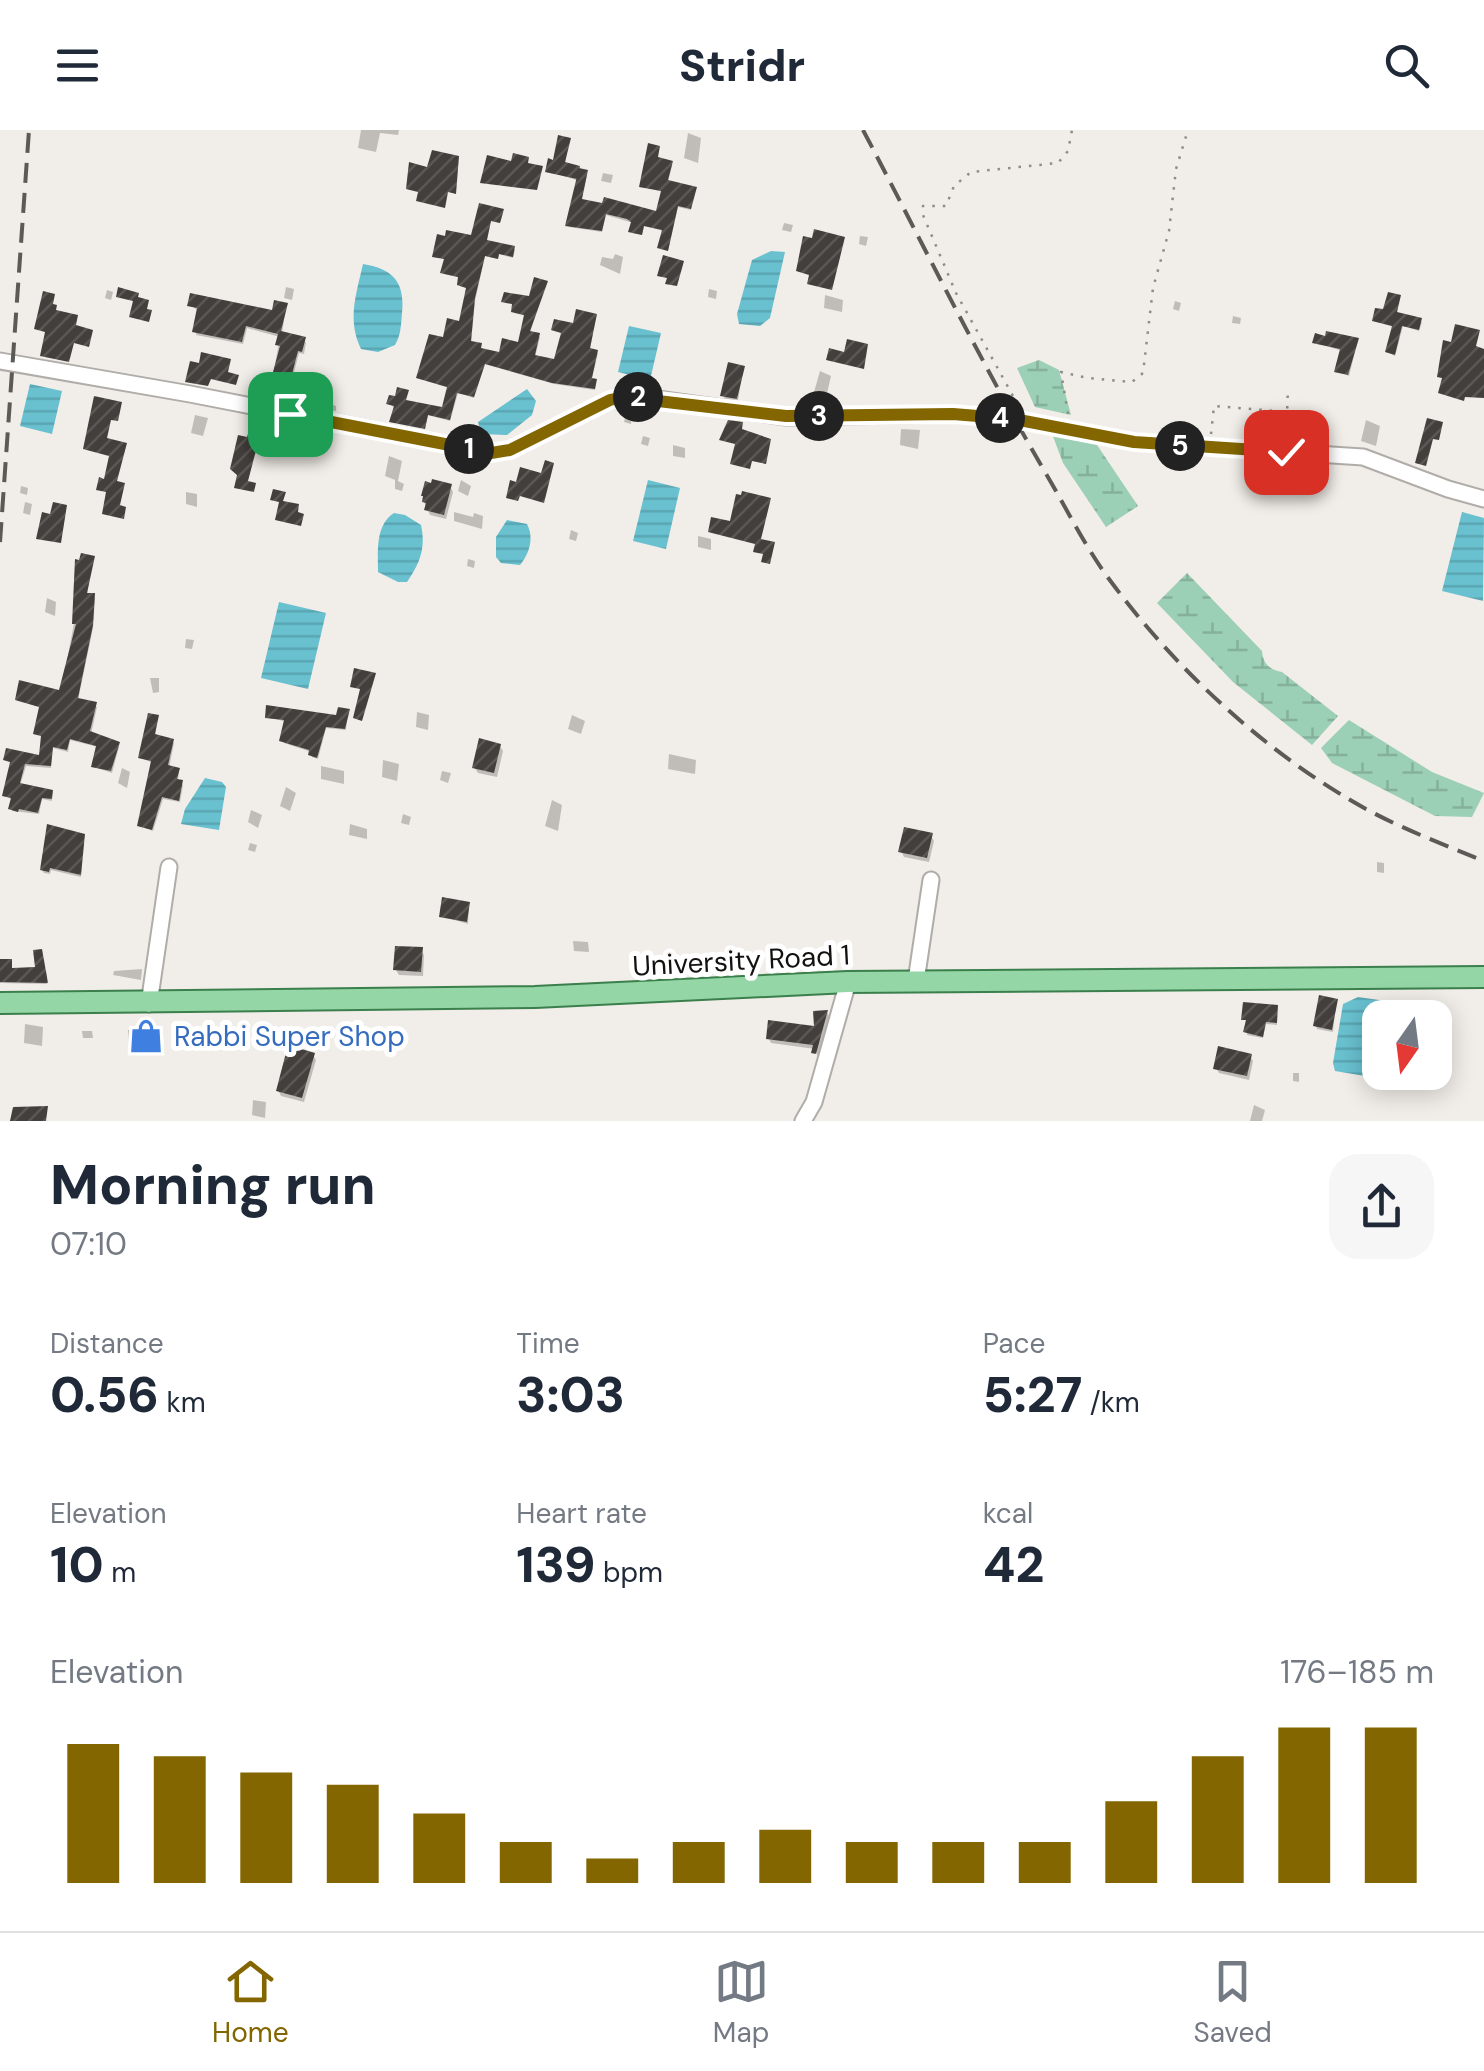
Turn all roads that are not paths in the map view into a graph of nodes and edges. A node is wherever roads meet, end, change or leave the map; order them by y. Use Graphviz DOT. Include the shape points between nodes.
graph roads {
  1 [pos="0,361"];
  2 [pos="1484,499"];
  3 [pos="169,866"];
  4 [pos="931,880"];
  5 [pos="1484,977"];
  6 [pos="916,981"];
  7 [pos="848,982"];
  8 [pos="0,1003"];
  9 [pos="148,1004"];
  10 [pos="803,1121"];
  1 -- 2 [label="street" via="491,453 624,397 786,416 953,414 1134,442 1363,457"];
  3 -- 9 [label="street"];
  4 -- 6 [label="street"];
  5 -- 6 [label="main road, University Road 1"];
  6 -- 7 [label="main road, University Road 1"];
  7 -- 9 [label="main road, University Road 1" via="535,997"];
  7 -- 10 [label="street"];
  8 -- 9 [label="main road, University Road 1"];
}
